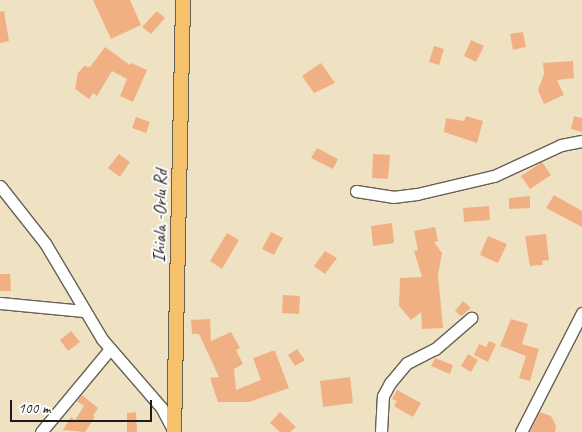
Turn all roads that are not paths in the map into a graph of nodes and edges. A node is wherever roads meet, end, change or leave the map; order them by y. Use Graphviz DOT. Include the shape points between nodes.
graph roads {
  1 [pos="182,0"];
  2 [pos="582,141"];
  3 [pos="0,186"];
  4 [pos="356,191"];
  5 [pos="0,304"];
  6 [pos="84,311"];
  7 [pos="582,314"];
  8 [pos="471,318"];
  9 [pos="110,349"];
  10 [pos="41,432"];
  11 [pos="174,432"];
  12 [pos="381,432"];
  13 [pos="521,432"];
  1 -- 11 [label="main road, Ihiala -Orlu Rd"];
  2 -- 4 [label="street" via="561,146 494,176 417,194 393,197"];
  3 -- 6 [label="street" via="45,243"];
  5 -- 6 [label="street"];
  6 -- 9 [label="street"];
  7 -- 13 [label="street"];
  8 -- 12 [label="street" via="435,349 407,363 390,383 383,396"];
  9 -- 10 [label="street"];
  9 -- 11 [label="street" via="161,407"];
}
